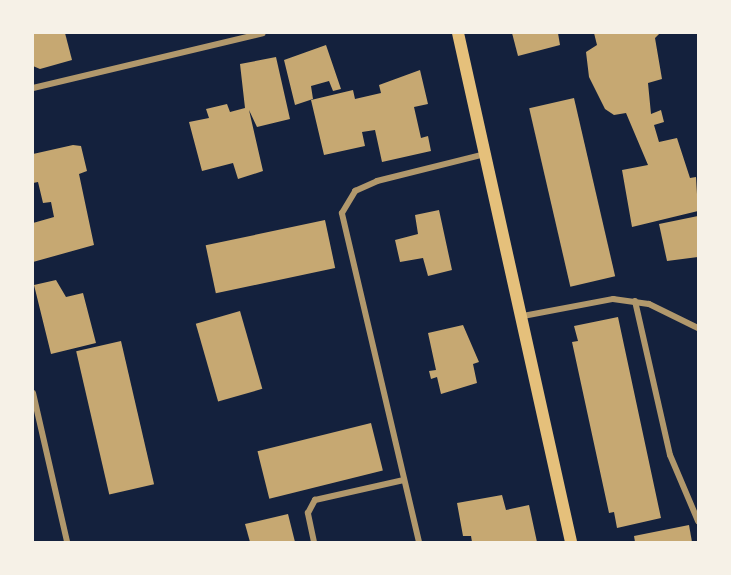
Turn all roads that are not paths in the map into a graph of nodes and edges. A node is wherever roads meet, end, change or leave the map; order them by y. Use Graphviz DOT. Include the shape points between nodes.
graph roads {
  1 [pos="263,33"];
  2 [pos="458,33"];
  3 [pos="33,88"];
  4 [pos="486,154"];
  5 [pos="635,302"];
  6 [pos="523,316"];
  7 [pos="698,328"];
  8 [pos="33,393"];
  9 [pos="404,480"];
  10 [pos="698,521"];
  11 [pos="66,542"];
  12 [pos="314,542"];
  13 [pos="419,542"];
  14 [pos="571,542"];
  1 -- 3 [label="street"];
  2 -- 4 [label="main road"];
  4 -- 6 [label="main road"];
  4 -- 9 [label="street" via="377,181 355,191 342,213"];
  5 -- 6 [label="street" via="562,305"];
  5 -- 7 [label="street" via="673,312"];
  5 -- 10 [label="street" via="670,455"];
  6 -- 14 [label="main road"];
  8 -- 11 [label="street"];
  9 -- 12 [label="street" via="315,500 308,513"];
  9 -- 13 [label="street"];
}
